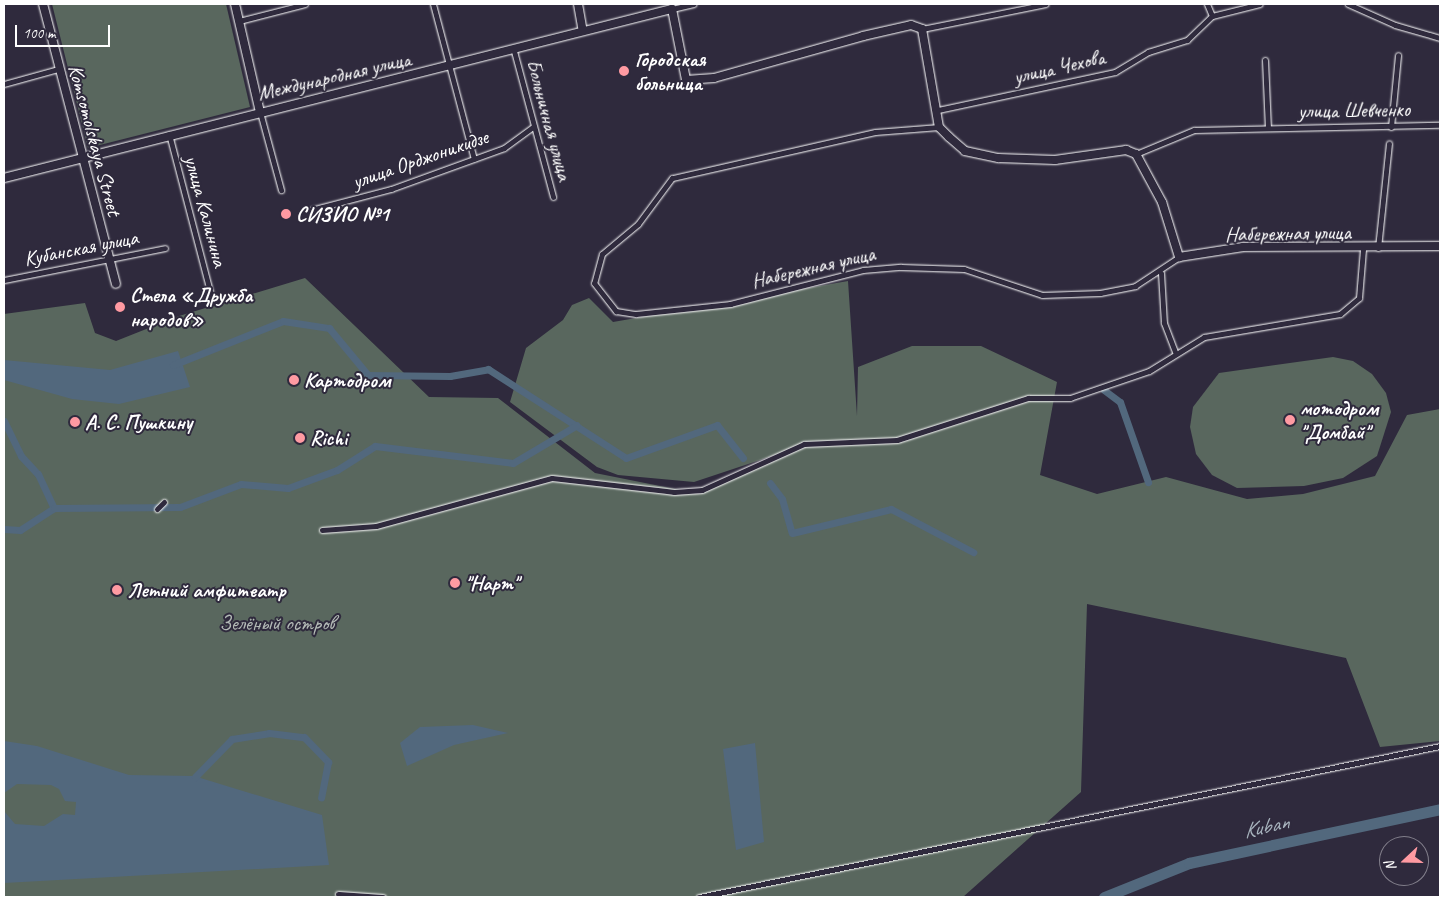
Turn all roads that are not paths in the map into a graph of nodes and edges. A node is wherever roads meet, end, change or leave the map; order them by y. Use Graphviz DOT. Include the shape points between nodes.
graph roads {
  1 [pos="43,4"];
  2 [pos="235,4"];
  3 [pos="305,4"];
  4 [pos="434,4"];
  5 [pos="578,4"];
  6 [pos="693,4"];
  7 [pos="1046,4"];
  8 [pos="1207,4"];
  9 [pos="1260,4"];
  10 [pos="1348,4"];
  11 [pos="672,9"];
  12 [pos="1212,16"];
  13 [pos="239,21"];
  14 [pos="922,29"];
  15 [pos="583,31"];
  16 [pos="1440,38"];
  17 [pos="514,51"];
  18 [pos="1398,55"];
  19 [pos="1265,60"];
  20 [pos="450,66"];
  21 [pos="58,69"];
  22 [pos="4,84"];
  23 [pos="938,110"];
  24 [pos="260,112"];
  25 [pos="1440,125"];
  26 [pos="533,127"];
  27 [pos="940,127"];
  28 [pos="1391,127"];
  29 [pos="1268,128"];
  30 [pos="169,134"];
  31 [pos="1389,144"];
  32 [pos="1136,154"];
  33 [pos="81,156"];
  34 [pos="474,159"];
  35 [pos="4,178"];
  36 [pos="281,190"];
  37 [pos="553,197"];
  38 [pos="311,210"];
  39 [pos="1440,246"];
  40 [pos="165,248"];
  41 [pos="1363,249"];
  42 [pos="1378,249"];
  43 [pos="1180,257"];
  44 [pos="109,258"];
  45 [pos="1160,273"];
  46 [pos="4,280"];
  47 [pos="116,284"];
  48 [pos="211,295"];
  49 [pos="1176,352"];
  50 [pos="164,502"];
  51 [pos="157,509"];
  52 [pos="322,530"];
  53 [pos="1440,746"];
  54 [pos="338,894"];
  55 [pos="383,897"];
  56 [pos="699,897"];
  1 -- 21 [label="street, Komsomolskaya Street"];
  2 -- 13 [label="street"];
  3 -- 13 [label="street"];
  4 -- 20 [label="street"];
  5 -- 15 [label="street"];
  6 -- 11 [label="street, Международная улица"];
  7 -- 14 [label="street"];
  8 -- 12 [label="street"];
  9 -- 12 [label="street, улица Чехова"];
  10 -- 16 [label="street" via="1395,25"];
  11 -- 14 [label="street" via="686,80 714,78 863,36 911,26"];
  11 -- 15 [label="street, Международная улица"];
  12 -- 23 [label="street, улица Чехова" via="1187,40 1148,52 1115,72"];
  13 -- 24 [label="street"];
  14 -- 23 [label="street"];
  15 -- 17 [label="street, Международная улица"];
  17 -- 20 [label="street, Международная улица"];
  17 -- 26 [label="street, Больничная улица"];
  18 -- 28 [label="street"];
  19 -- 29 [label="street, улица Шевченко"];
  20 -- 24 [label="street, Международная улица"];
  20 -- 34 [label="street"];
  21 -- 22 [label="street"];
  21 -- 33 [label="street, Komsomolskaya Street"];
  23 -- 27 [label="street"];
  24 -- 30 [label="street, Международная улица"];
  24 -- 36 [label="street"];
  25 -- 28 [label="street, улица Шевченко"];
  26 -- 34 [label="street, улица Орджоникидзе" via="504,148"];
  26 -- 37 [label="street, Больничная улица"];
  27 -- 32 [label="street" via="965,151 998,158 1055,160 1126,150"];
  27 -- 45 [label="street, Набережная улица" via="876,132 672,178 638,224 602,254 593,274 604,299 616,311 636,314 730,304 863,270 901,267 964,270 1042,294 1100,294 1135,286"];
  28 -- 29 [label="street, улица Шевченко"];
  29 -- 32 [label="street, улица Шевченко" via="1194,130"];
  30 -- 33 [label="street, Международная улица"];
  30 -- 48 [label="street, улица Калинина"];
  31 -- 42 [label="street"];
  32 -- 43 [label="street" via="1162,202"];
  33 -- 35 [label="street, Международная улица"];
  33 -- 44 [label="street, Komsomolskaya Street"];
  34 -- 38 [label="street, улица Орджоникидзе" via="391,189"];
  39 -- 42 [label="street, Набережная улица"];
  40 -- 44 [label="street, Кубанская улица"];
  41 -- 42 [label="street, Набережная улица"];
  41 -- 43 [label="street, Набережная улица" via="1243,247"];
  41 -- 49 [label="street, Набережная улица" via="1359,298 1340,314 1226,330"];
  43 -- 45 [label="street, Набережная улица"];
  44 -- 46 [label="street, Кубанская улица"];
  44 -- 47 [label="street, Komsomolskaya Street"];
  45 -- 49 [label="street" via="1164,323"];
  49 -- 52 [label="street, Набережная улица" via="1149,371 1070,398 1028,398 897,440 804,444 702,490 674,492 552,478 376,526"];
  50 -- 51 [label="street"];
  53 -- 56 [label="street"];
  54 -- 55 [label="street"];
}
